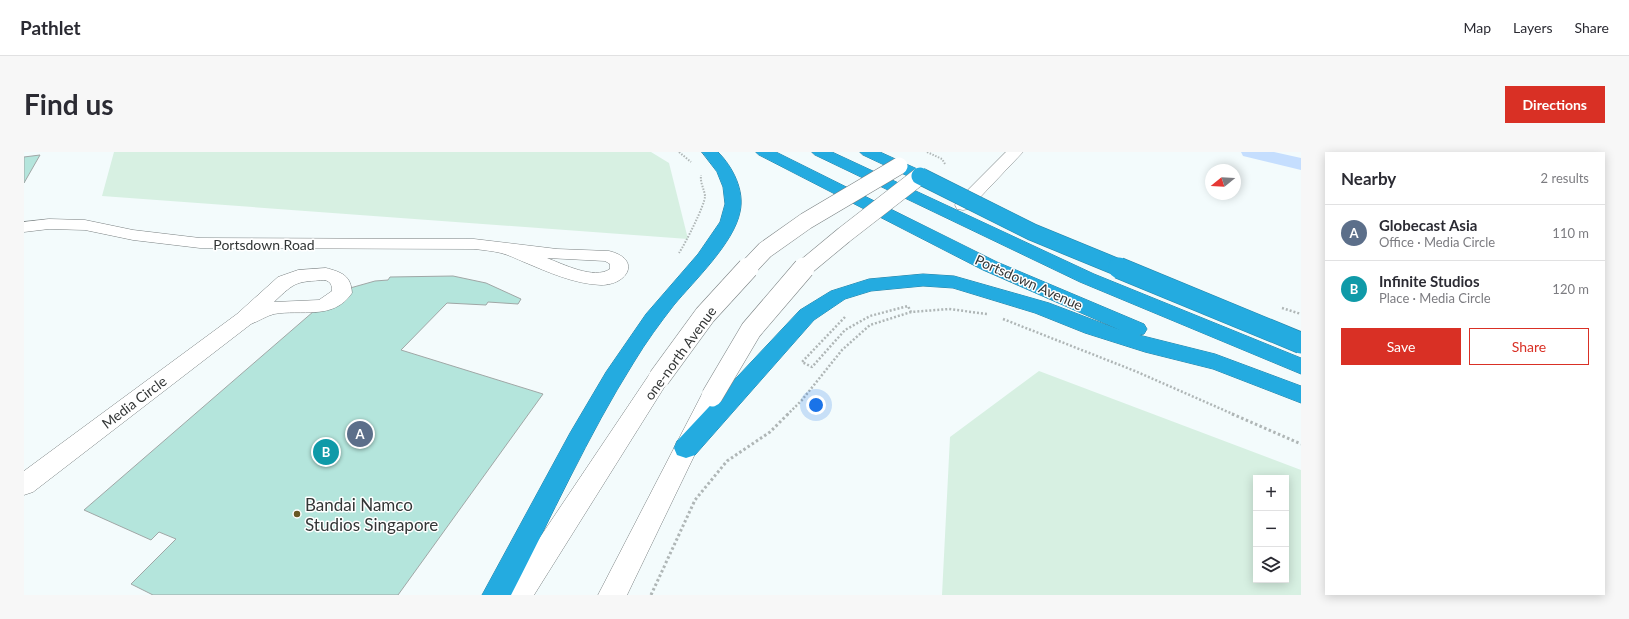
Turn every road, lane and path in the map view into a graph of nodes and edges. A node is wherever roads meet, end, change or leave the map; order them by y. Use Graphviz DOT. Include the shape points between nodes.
graph roads {
  1 [pos="679,152"];
  2 [pos="764,152"];
  3 [pos="820,152"];
  4 [pos="868,152"];
  5 [pos="1015,152"];
  6 [pos="701,158"];
  7 [pos="899,166"];
  8 [pos="702,172"];
  9 [pos="920,176"];
  10 [pos="702,188"];
  11 [pos="922,200"];
  12 [pos="963,204"];
  13 [pos="24,227"];
  14 [pos="983,228"];
  15 [pos="506,248"];
  16 [pos="911,312"];
  17 [pos="846,315"];
  18 [pos="990,315"];
  19 [pos="244,319"];
  20 [pos="1003,319"];
  21 [pos="1301,342"];
  22 [pos="1221,364"];
  23 [pos="1301,366"];
  24 [pos="1301,395"];
  25 [pos="1301,444"];
  26 [pos="686,448"];
  27 [pos="24,485"];
  28 [pos="496,595"];
  29 [pos="518,595"];
  30 [pos="612,595"];
  31 [pos="651,595"];
  1 -- 6 [label="path"];
  2 -- 22 [label="highway, Portsdown Avenue" via="990,266"];
  3 -- 11 [label="highway, Portsdown Avenue"];
  4 -- 7 [label="highway"];
  5 -- 12 [label="street"];
  6 -- 28 [label="highway" via="725,170 732,189 732,212 726,228 647,325 601,397"];
  7 -- 9 [label="highway"];
  7 -- 29 [label="street, one-north Avenue, bridge" via="806,221 765,250 705,315 659,378"];
  8 -- 10 [label="path"];
  9 -- 21 [label="highway, bridge" via="1032,232"];
  9 -- 26 [label="street, bridge" via="804,268 751,330 712,396"];
  11 -- 12 [label="street" via="949,206"];
  11 -- 14 [label="highway, Portsdown Avenue"];
  12 -- 14 [label="street" via="965,212"];
  13 -- 15 [label="street, Portsdown Road" via="49,224 85,225 133,235 200,243 430,243"];
  14 -- 23 [label="highway, Portsdown Avenue" via="1086,278"];
  15 -- 15 [label="street, Portsdown Road" via="557,254 609,256 619,262 619,270 604,279 593,278 578,275"];
  16 -- 17 [label="path" via="908,306 870,316 845,330 812,367 802,362"];
  16 -- 18 [label="path" via="958,309"];
  16 -- 31 [label="path" via="870,325 842,350 802,400 770,432 727,461 695,500"];
  19 -- 27 [label="street, Media Circle"];
  20 -- 25 [label="path" via="1135,371"];
  22 -- 24 [label="highway, Portsdown Avenue"];
  22 -- 26 [label="highway" via="1152,348 1042,308 954,282 923,280 868,285 838,295 807,315"];
  26 -- 30 [label="street"];
}
